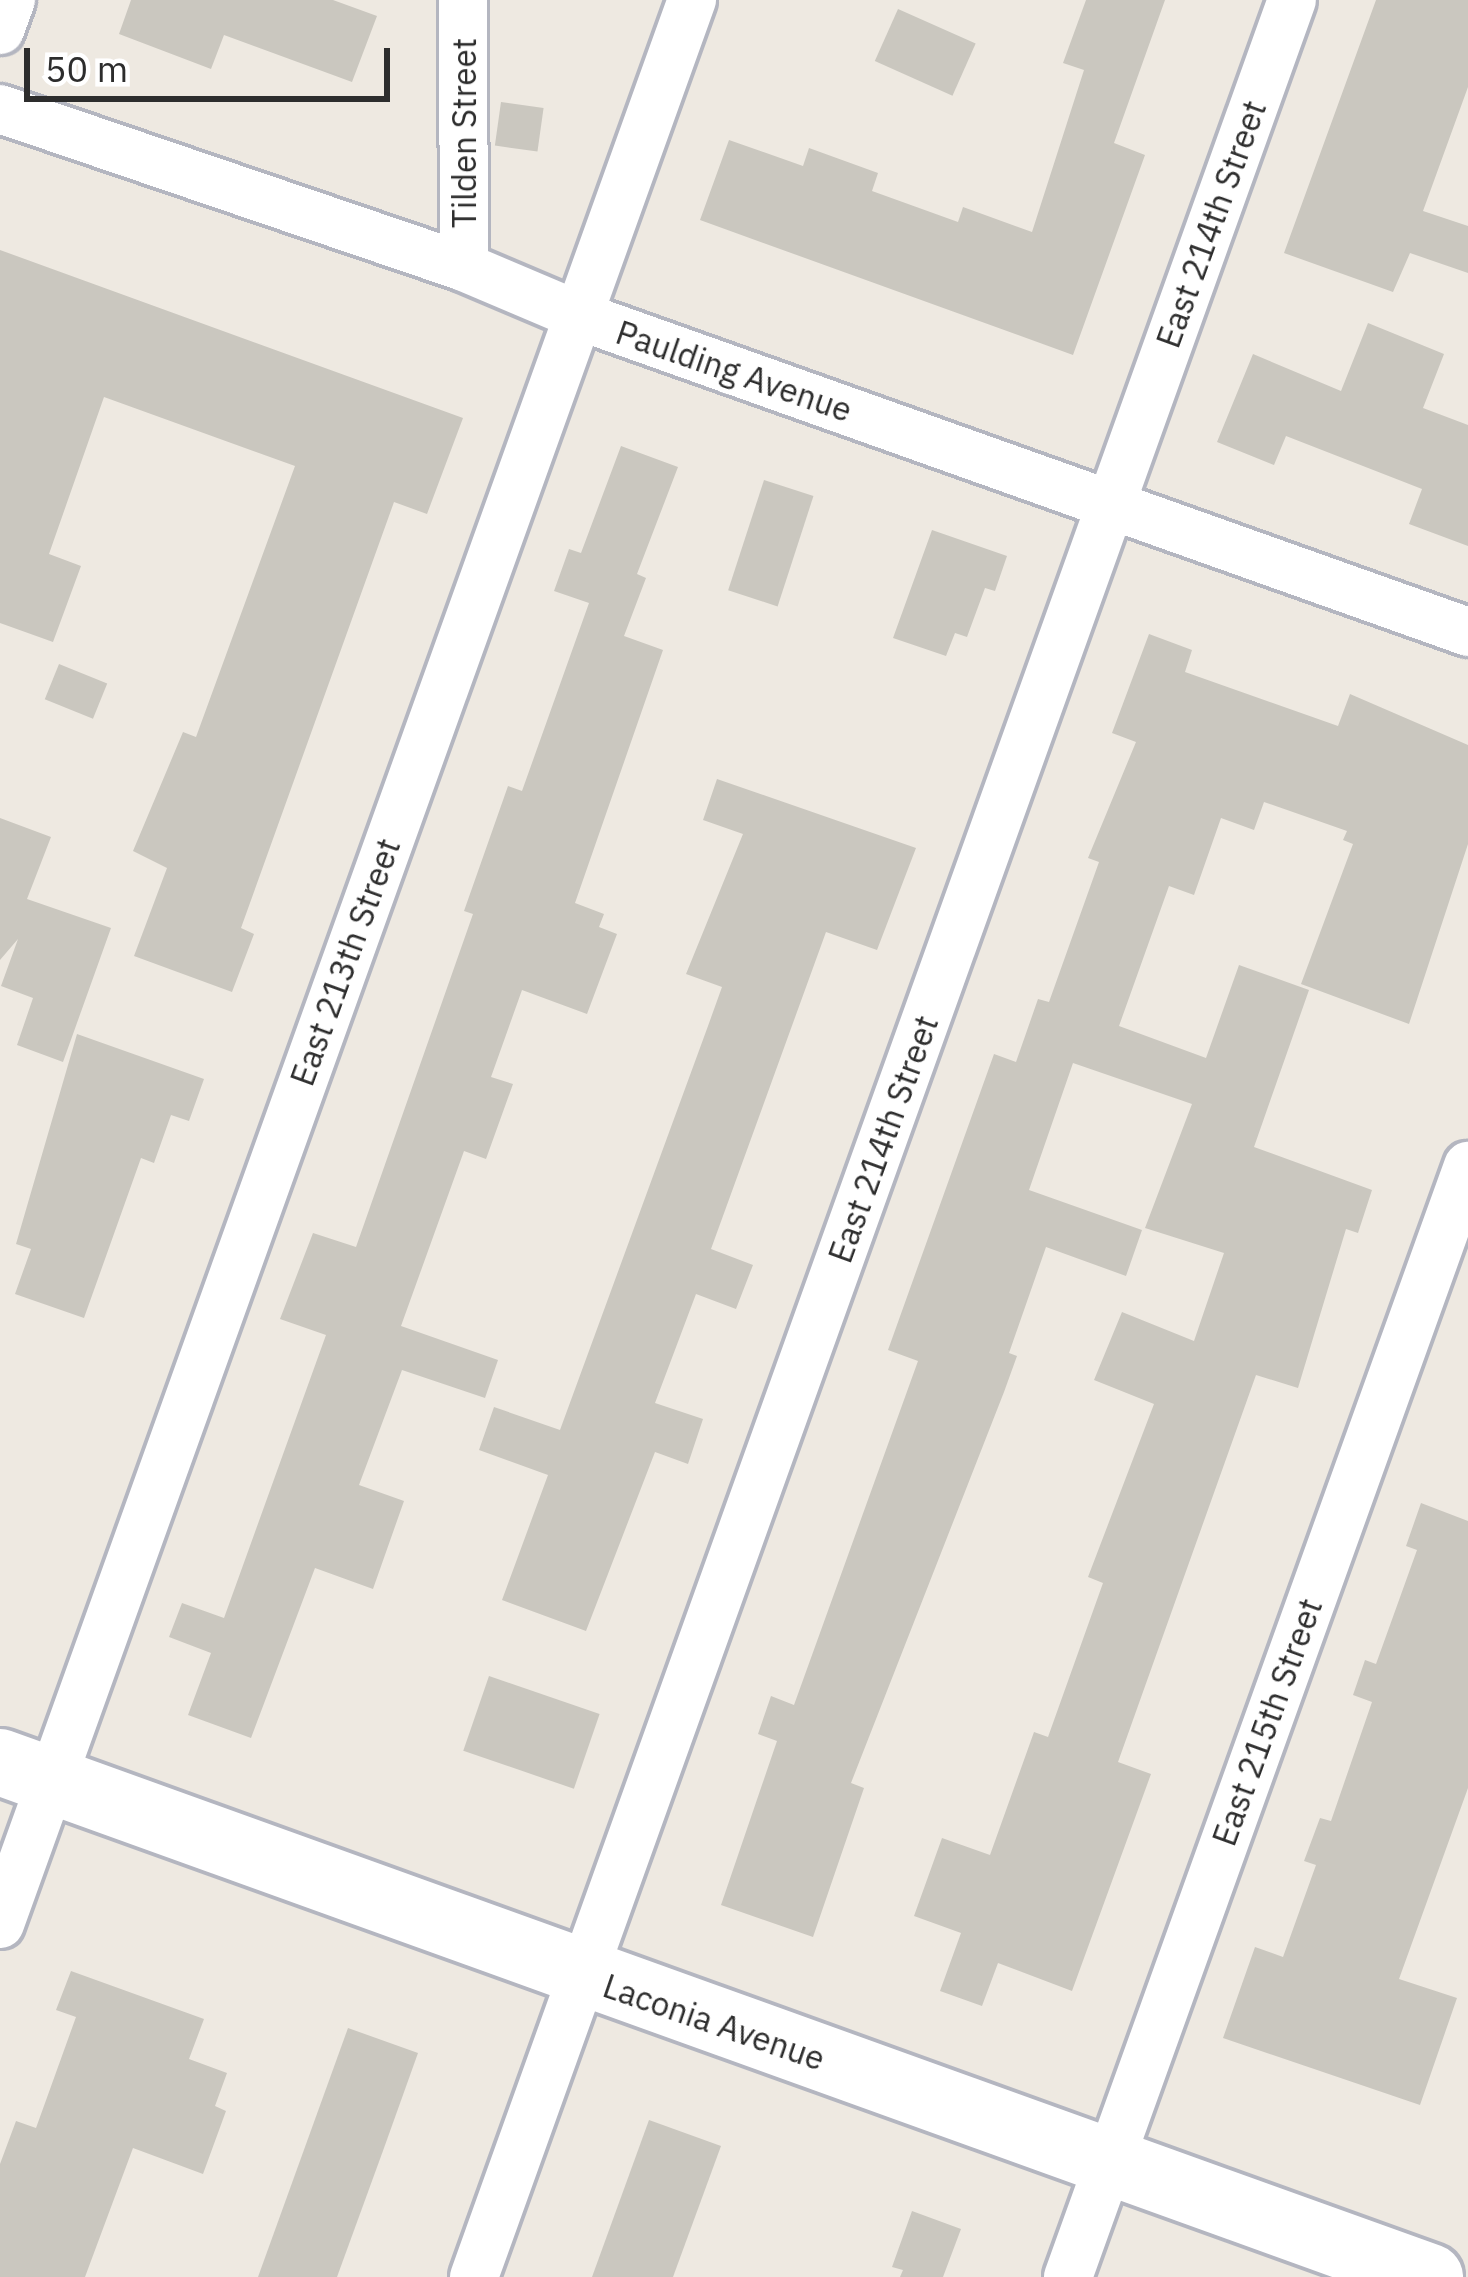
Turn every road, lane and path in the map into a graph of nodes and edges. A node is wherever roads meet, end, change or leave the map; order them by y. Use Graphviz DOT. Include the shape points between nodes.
graph roads {
  1 [pos="11,0"];
  2 [pos="464,0"];
  3 [pos="692,0"];
  4 [pos="1292,0"];
  5 [pos="0,30"];
  6 [pos="0,109"];
  7 [pos="464,267"];
  8 [pos="577,316"];
  9 [pos="1111,503"];
  10 [pos="1468,632"];
  11 [pos="1468,1166"];
  12 [pos="26,1772"];
  13 [pos="0,1924"];
  14 [pos="583,1975"];
  15 [pos="1108,2161"];
  16 [pos="474,2277"];
  17 [pos="1068,2277"];
  18 [pos="1430,2277"];
  1 -- 5 [label="street"];
  2 -- 7 [label="street, Tilden Street"];
  3 -- 8 [label="street, East 213th Street"];
  4 -- 9 [label="street, East 214th Street"];
  6 -- 7 [label="street, Paulding Avenue"];
  7 -- 8 [label="street, Paulding Avenue"];
  8 -- 9 [label="street, Paulding Avenue"];
  8 -- 12 [label="street, East 213th Street"];
  9 -- 10 [label="street, Paulding Avenue"];
  9 -- 14 [label="street, East 214th Street"];
  11 -- 15 [label="street, East 215th Street"];
  12 -- 13 [label="street, East 213th Street"];
  12 -- 14 [label="street, Laconia Avenue"];
  14 -- 15 [label="street, Laconia Avenue"];
  14 -- 16 [label="street, East 214th Street"];
  15 -- 17 [label="street, East 215th Street"];
  15 -- 18 [label="street, Laconia Avenue"];
}
